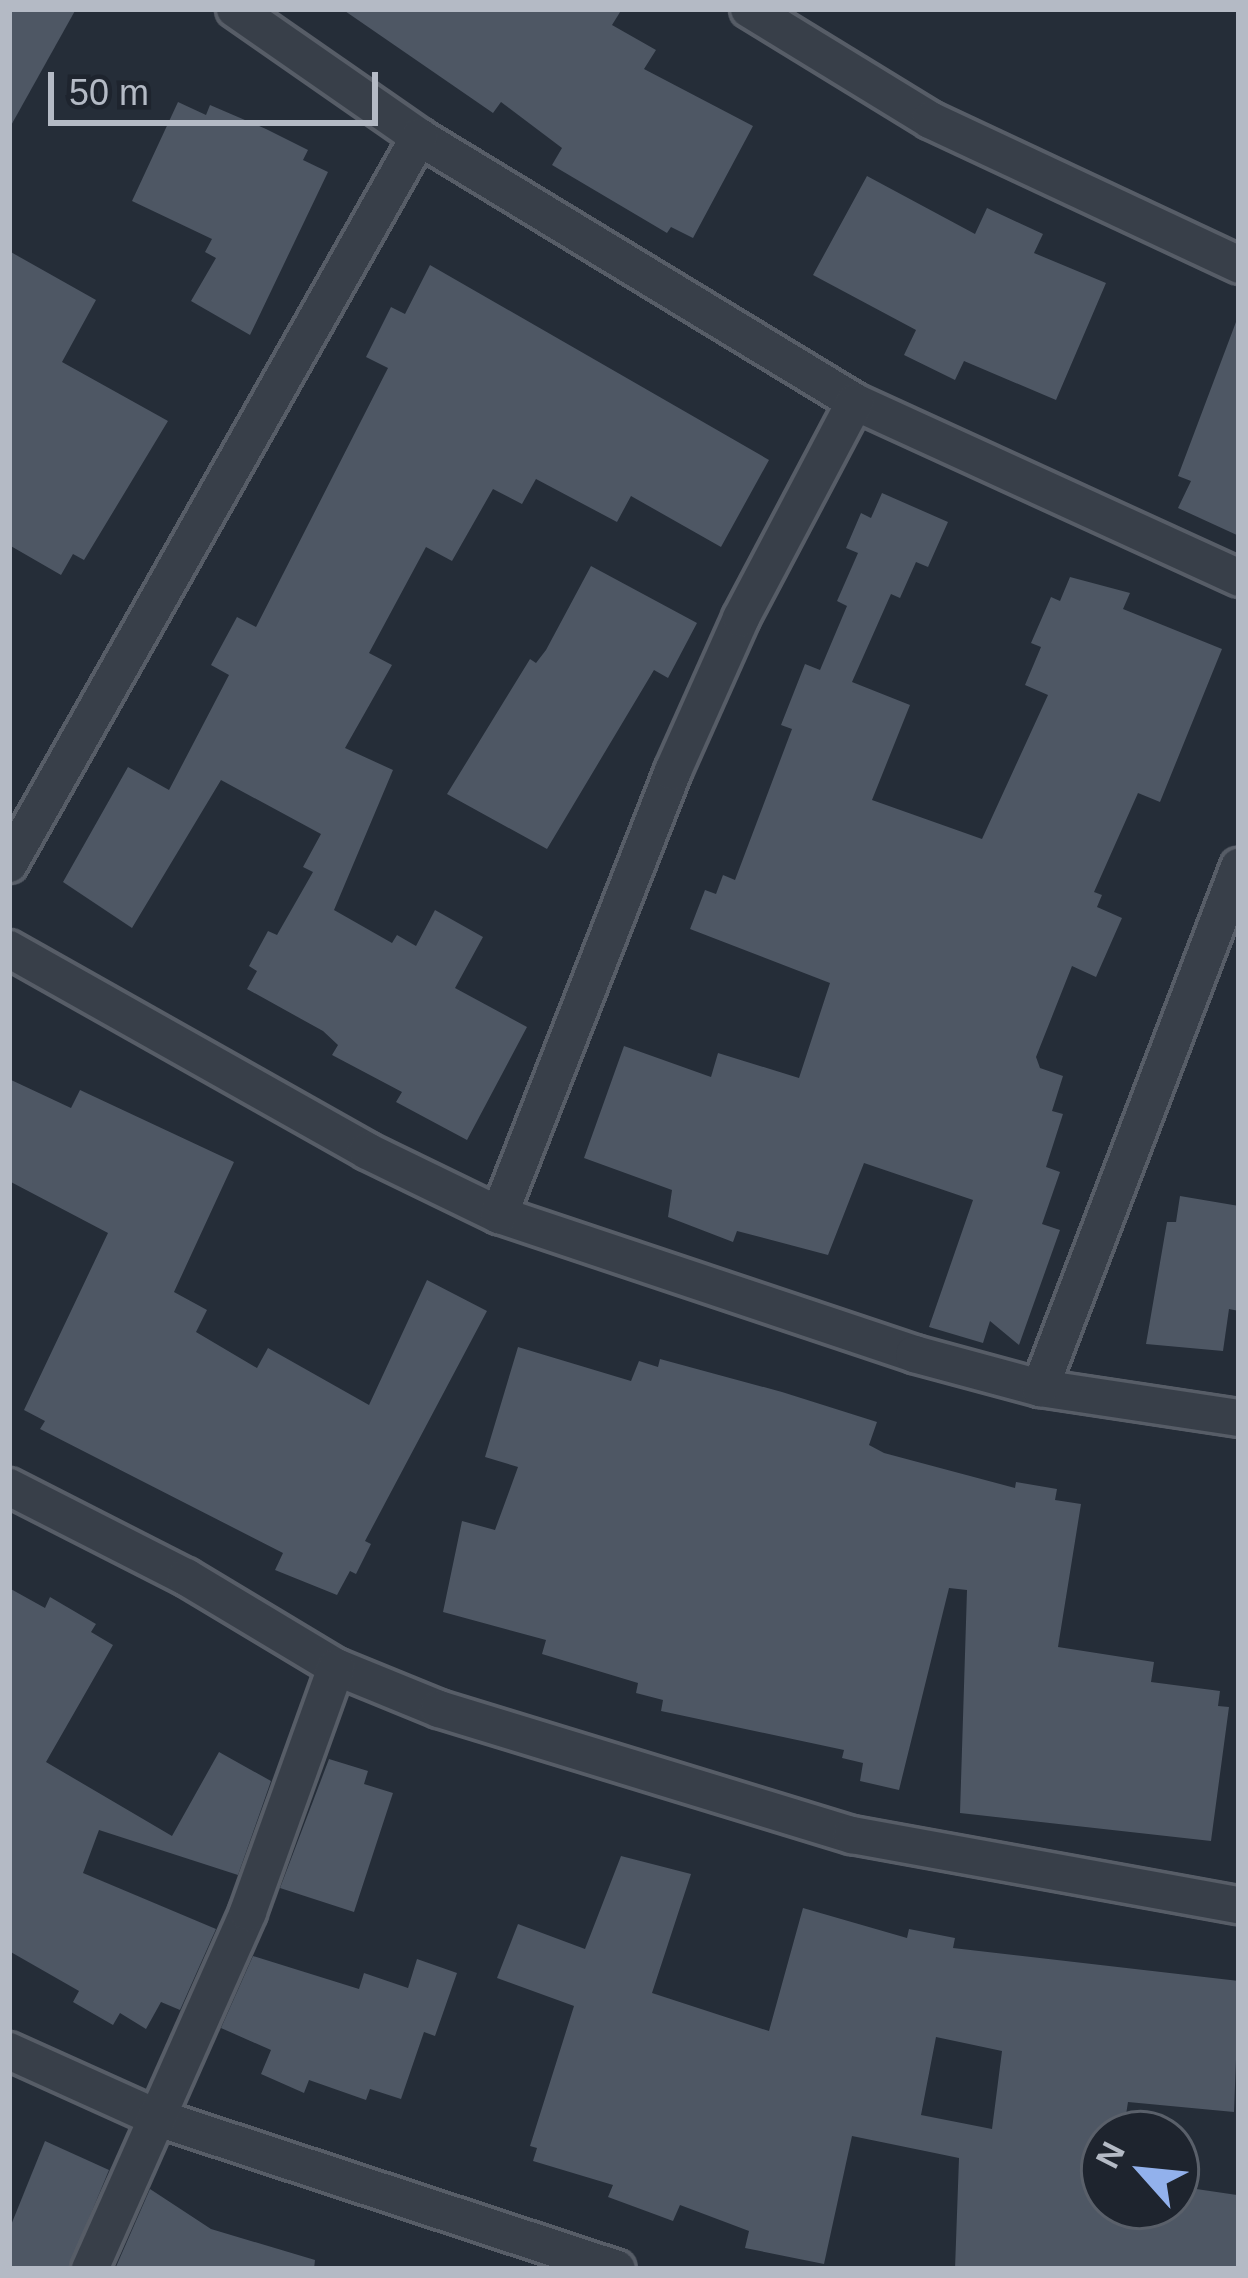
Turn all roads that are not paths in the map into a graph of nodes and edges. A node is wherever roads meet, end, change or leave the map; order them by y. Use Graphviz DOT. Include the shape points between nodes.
graph roads {
  1 [pos="235,9"];
  2 [pos="749,9"];
  3 [pos="418,137"];
  4 [pos="1239,265"];
  5 [pos="855,402"];
  6 [pos="1239,578"];
  7 [pos="9,864"];
  8 [pos="1239,867"];
  9 [pos="9,949"];
  10 [pos="499,1215"];
  11 [pos="1040,1388"];
  12 [pos="1239,1418"];
  13 [pos="9,1487"];
  14 [pos="336,1667"];
  15 [pos="1239,1905"];
  16 [pos="9,2050"];
  17 [pos="154,2117"];
  18 [pos="90,2269"];
  19 [pos="617,2269"];
  1 -- 3 [label="street"];
  2 -- 4 [label="street" via="929,120"];
  3 -- 5 [label="street"];
  3 -- 7 [label="street"];
  5 -- 6 [label="street"];
  5 -- 10 [label="street" via="741,618 673,771"];
  8 -- 11 [label="street"];
  9 -- 10 [label="street"];
  10 -- 11 [label="street" via="637,1266"];
  11 -- 12 [label="street"];
  13 -- 14 [label="street" via="186,1577"];
  14 -- 15 [label="street" via="439,1709 852,1835"];
  14 -- 17 [label="street" via="248,1912"];
  16 -- 17 [label="street"];
  17 -- 18 [label="street"];
  17 -- 19 [label="street"];
}
